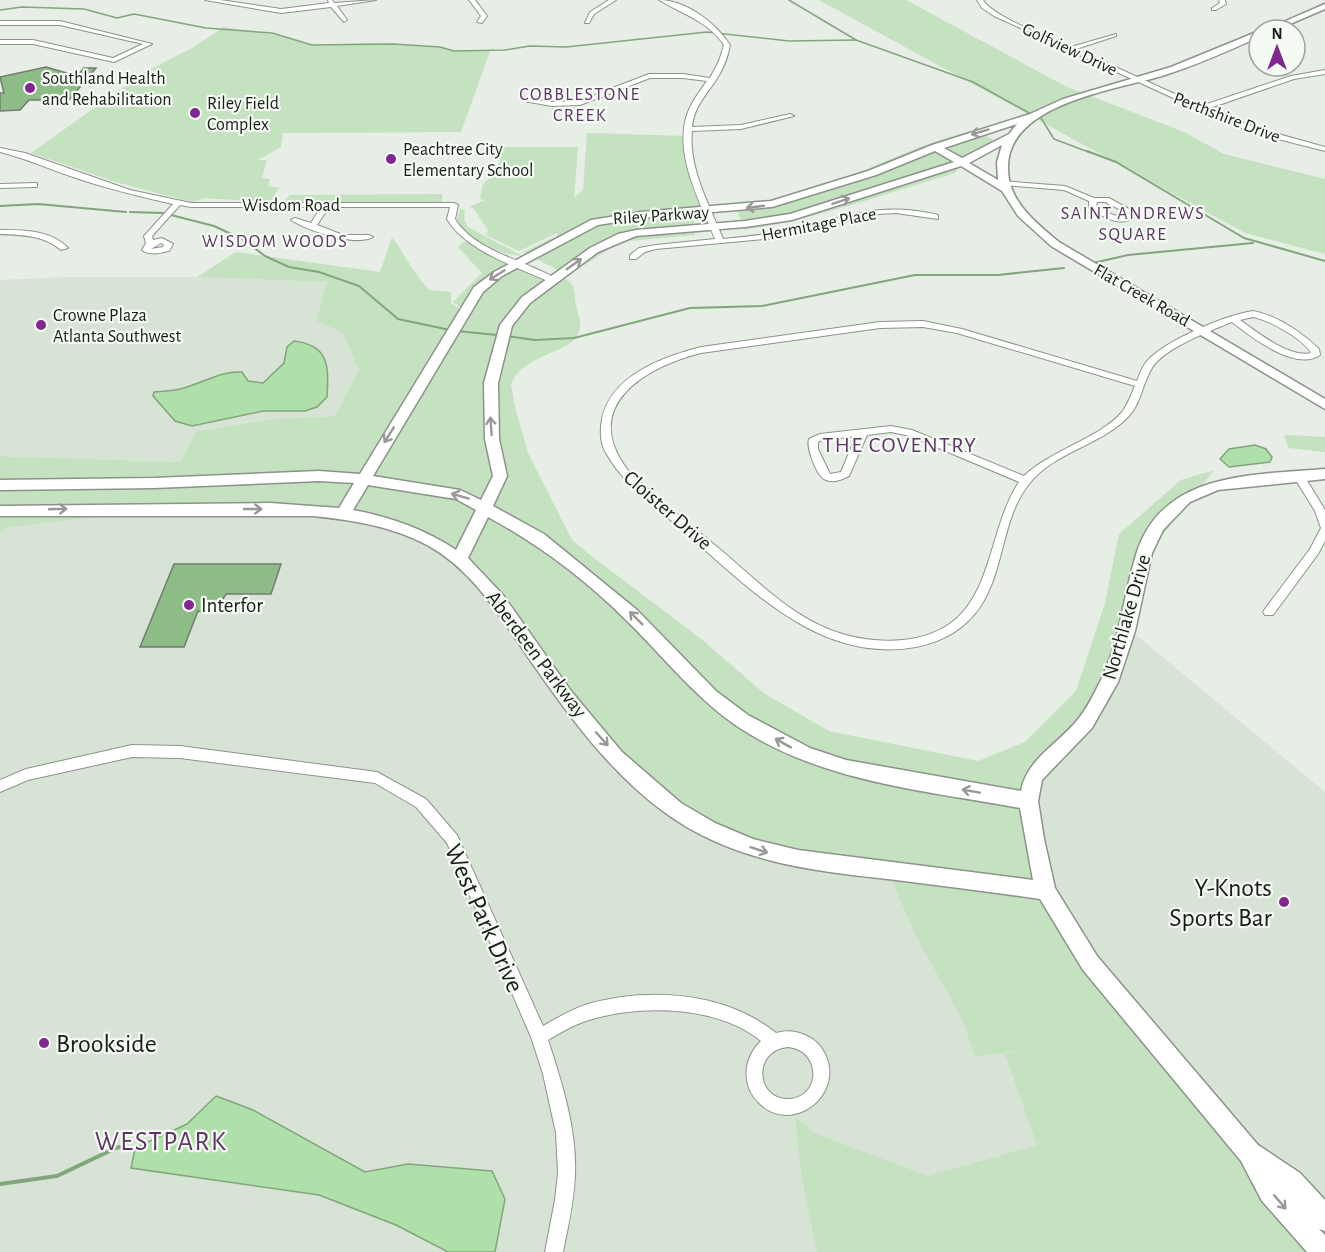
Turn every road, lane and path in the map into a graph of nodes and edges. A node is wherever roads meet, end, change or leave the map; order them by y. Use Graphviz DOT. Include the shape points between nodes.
graph roads {
  1 [pos="207,0"];
  2 [pos="330,0"];
  3 [pos="373,0"];
  4 [pos="472,0"];
  5 [pos="613,0"];
  6 [pos="664,0"];
  7 [pos="980,0"];
  8 [pos="1222,0"];
  9 [pos="336,6"];
  10 [pos="1324,7"];
  11 [pos="1214,9"];
  12 [pos="1298,18"];
  13 [pos="344,20"];
  14 [pos="480,22"];
  15 [pos="587,22"];
  16 [pos="0,23"];
  17 [pos="1114,35"];
  18 [pos="1247,39"];
  19 [pos="0,42"];
  20 [pos="1070,49"];
  21 [pos="1325,72"];
  22 [pos="713,80"];
  23 [pos="1137,80"];
  24 [pos="1165,92"];
  25 [pos="527,101"];
  26 [pos="1200,109"];
  27 [pos="1036,115"];
  28 [pos="790,116"];
  29 [pos="689,129"];
  30 [pos="1010,137"];
  31 [pos="936,147"];
  32 [pos="1325,149"];
  33 [pos="0,150"];
  34 [pos="961,163"];
  35 [pos="34,185"];
  36 [pos="0,186"];
  37 [pos="1005,186"];
  38 [pos="1093,200"];
  39 [pos="178,203"];
  40 [pos="327,205"];
  41 [pos="710,211"];
  42 [pos="935,218"];
  43 [pos="295,220"];
  44 [pos="312,227"];
  45 [pos="714,227"];
  46 [pos="0,232"];
  47 [pos="369,237"];
  48 [pos="719,240"];
  49 [pos="150,243"];
  50 [pos="64,248"];
  51 [pos="633,256"];
  52 [pos="518,263"];
  53 [pos="553,280"];
  54 [pos="1233,319"];
  55 [pos="1205,331"];
  56 [pos="1138,384"];
  57 [pos="1325,405"];
  58 [pos="863,432"];
  59 [pos="1325,474"];
  60 [pos="1299,477"];
  61 [pos="363,479"];
  62 [pos="1025,481"];
  63 [pos="0,485"];
  64 [pos="487,507"];
  65 [pos="0,511"];
  66 [pos="344,512"];
  67 [pos="1325,528"];
  68 [pos="460,558"];
  69 [pos="1269,612"];
  70 [pos="0,786"];
  71 [pos="1029,801"];
  72 [pos="1046,891"];
  73 [pos="539,1036"];
  74 [pos="773,1041"];
  75 [pos="1249,1153"];
  76 [pos="1325,1219"];
  77 [pos="554,1252"];
  78 [pos="1323,1252"];
  1 -- 9 [label="street" via="281,12"];
  2 -- 9 [label="street"];
  3 -- 9 [label="street"];
  4 -- 14 [label="street" via="484,16"];
  5 -- 15 [label="street"];
  6 -- 22 [label="street" via="718,33 727,45"];
  7 -- 20 [label="street, Golfview Drive" via="996,15"];
  8 -- 11 [label="street" via="1223,4"];
  9 -- 13 [label="street"];
  10 -- 12 [label="street"];
  16 -- 19 [label="street" via="60,23 148,44 118,59 33,42"];
  17 -- 20 [label="street"];
  18 -- 23 [label="street"];
  20 -- 23 [label="street, Golfview Drive"];
  21 -- 26 [label="street" via="1293,77"];
  22 -- 25 [label="street" via="650,76 580,103"];
  22 -- 29 [label="street" via="696,102"];
  23 -- 24 [label="street, Golfview Drive"];
  23 -- 27 [label="street"];
  24 -- 26 [label="street, Perthshire Drive"];
  26 -- 32 [label="street, Perthshire Drive" via="1254,130"];
  27 -- 30 [label="street"];
  27 -- 31 [label="street, Riley Parkway, one-way"];
  28 -- 29 [label="street" via="741,127"];
  29 -- 41 [label="street" via="693,174"];
  30 -- 34 [label="street, Riley Parkway"];
  30 -- 37 [label="street" via="1000,161"];
  31 -- 34 [label="street"];
  31 -- 41 [label="street, Riley Parkway, one-way" via="786,201"];
  33 -- 39 [label="street, Wisdom Road" via="22,154 128,192"];
  34 -- 37 [label="street"];
  45 -- 34 [label="street, Riley Parkway, one-way" via="792,217"];
  35 -- 36 [label="street"];
  37 -- 38 [label="street" via="1065,188"];
  37 -- 55 [label="street, Flat Creek Road" via="1025,219 1055,244"];
  39 -- 40 [label="street, Wisdom Road"];
  39 -- 49 [label="street" via="153,228 148,236"];
  40 -- 44 [label="street"];
  40 -- 52 [label="street, Wisdom Road" via="454,204 451,219 458,232"];
  41 -- 45 [label="street"];
  41 -- 52 [label="street, Riley Parkway" via="641,214 595,222"];
  42 -- 48 [label="street, Hermitage Place" via="921,213 867,212 792,232"];
  43 -- 44 [label="street"];
  44 -- 47 [label="street" via="342,237"];
  45 -- 48 [label="street"];
  53 -- 45 [label="street, Riley Parkway, one-way" via="594,250 622,236"];
  46 -- 50 [label="street" via="44,236"];
  48 -- 51 [label="street, Hermitage Place" via="656,247"];
  52 -- 53 [label="street, Wisdom Road"];
  52 -- 61 [label="street, Riley Parkway, one-way" via="478,290"];
  64 -- 53 [label="street, Riley Parkway, one-way" via="500,476 490,408 500,341 516,310"];
  54 -- 54 [label="street" via="1291,355 1315,355 1316,351 1302,339 1264,317 1253,314"];
  54 -- 55 [label="street"];
  55 -- 56 [label="street" via="1162,352"];
  55 -- 57 [label="street, Flat Creek Road"];
  56 -- 62 [label="street" via="1124,415 1095,438"];
  56 -- 62 [label="street, Cloister Drive" via="951,329 896,323 673,356 630,380 616,396 605,424 611,452 626,474 751,582 827,634 869,644 926,640 957,626 969,614 979,600 1000,536"];
  58 -- 58 [label="street" via="813,441 826,477 845,474"];
  58 -- 62 [label="street" via="906,431"];
  59 -- 60 [label="street, Northlake Drive"];
  60 -- 67 [label="street" via="1320,511"];
  60 -- 71 [label="street, Northlake Drive" via="1230,482 1196,492 1157,527 1144,554 1127,631 1109,682 1086,723 1033,777"];
  61 -- 63 [label="street" via="319,476"];
  64 -- 61 [label="street, one-way" via="460,495"];
  61 -- 66 [label="street, Riley Parkway"];
  64 -- 68 [label="street, Riley Parkway"];
  71 -- 64 [label="street, one-way" via="846,768 795,750 742,720 710,696 632,614 539,538"];
  65 -- 66 [label="street, Aberdeen Parkway, one-way" via="83,508"];
  66 -- 68 [label="street, Aberdeen Parkway" via="385,521"];
  67 -- 69 [label="street" via="1314,551"];
  68 -- 72 [label="street, Aberdeen Parkway, one-way" via="495,596 547,672 626,766 663,801 707,829 797,861"];
  70 -- 73 [label="street, West Park Drive" via="26,775 132,751 180,752 377,778 421,803 452,839"];
  71 -- 72 [label="street, Northlake Drive"];
  72 -- 75 [label="street, Northlake Drive" via="1105,983"];
  73 -- 74 [label="street" via="587,1012 638,1002 706,1006 761,1028"];
  73 -- 77 [label="street, West Park Drive" via="562,1118 567,1162"];
  74 -- 74 [label="street" via="762,1048 756,1059 757,1086 777,1106 803,1106 820,1086 818,1059 798,1041"];
  75 -- 76 [label="street, Northlake Drive" via="1292,1181"];
  75 -- 78 [label="street, Northlake Drive, one-way" via="1271,1192"];
}
